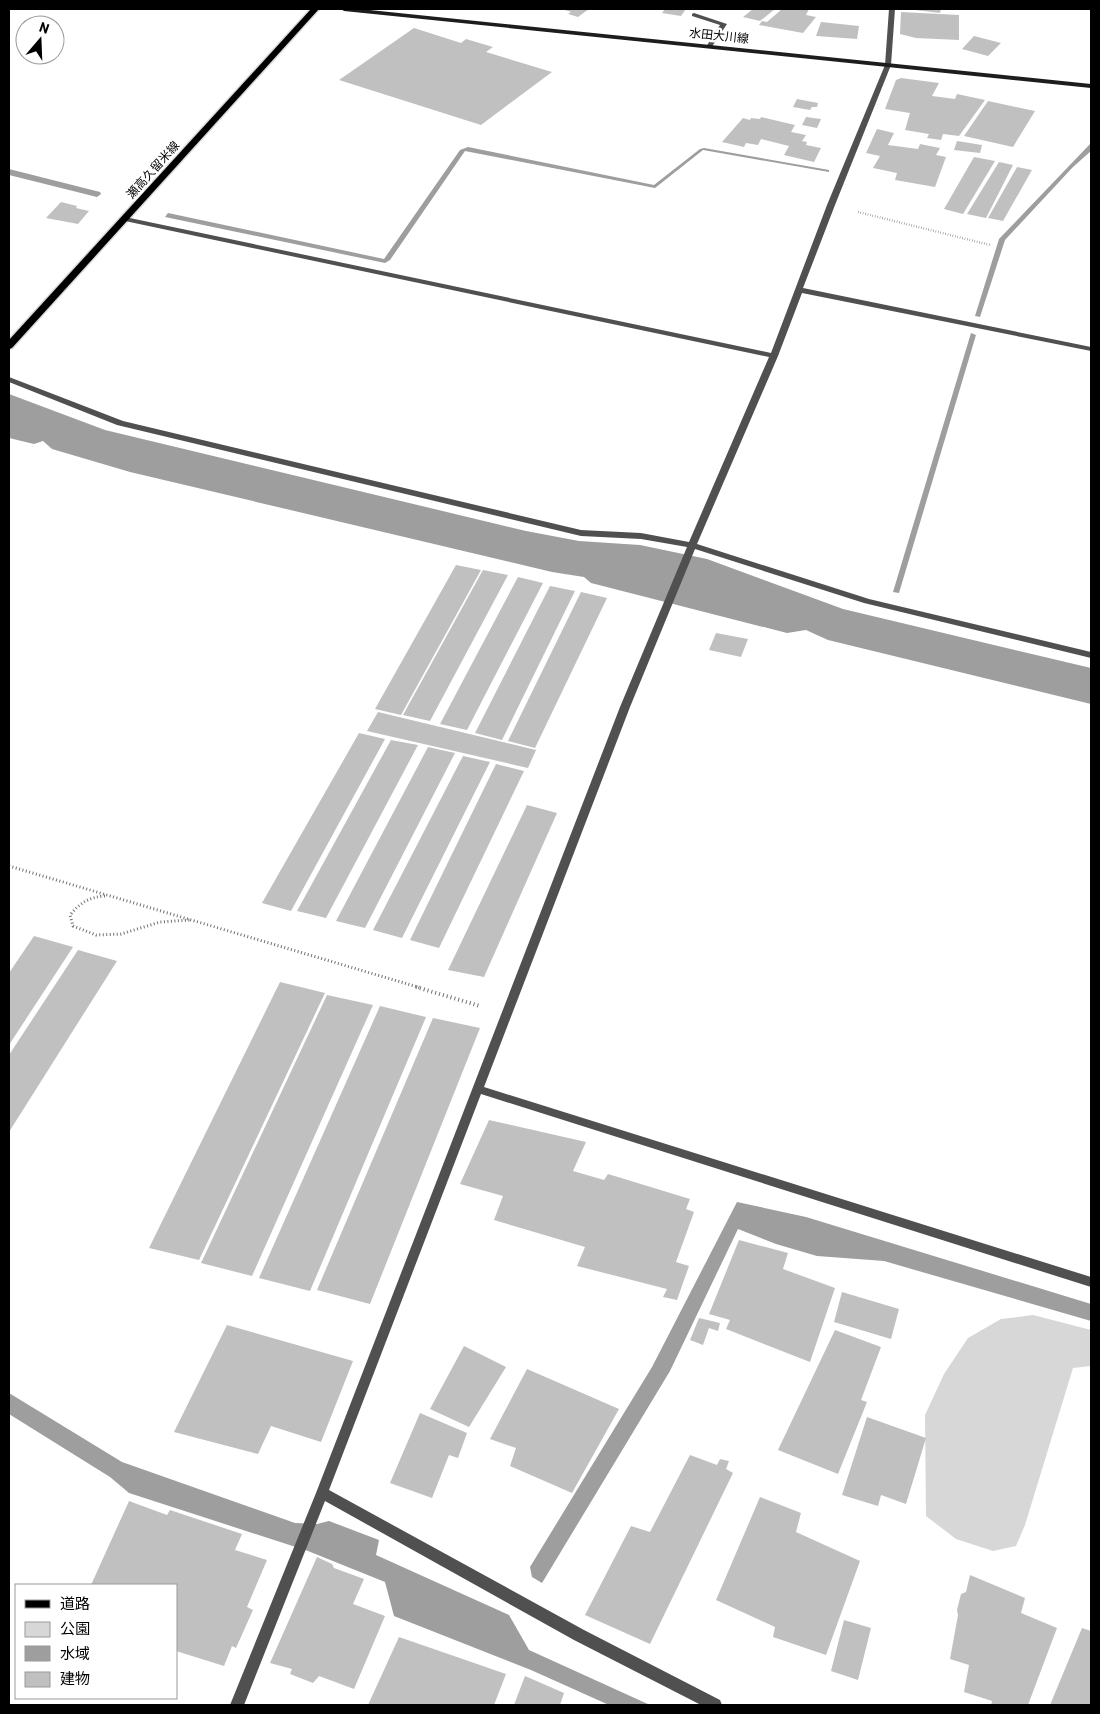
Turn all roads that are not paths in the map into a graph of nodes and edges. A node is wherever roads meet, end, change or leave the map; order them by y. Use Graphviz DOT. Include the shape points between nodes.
graph roads {
  1 [pos="315,9"];
  2 [pos="344,9"];
  3 [pos="892,9"];
  4 [pos="694,15"];
  5 [pos="709,46"];
  6 [pos="888,65"];
  7 [pos="1091,86"];
  8 [pos="125,219"];
  9 [pos="800,290"];
  10 [pos="9,346"];
  11 [pos="1091,349"];
  12 [pos="774,356"];
  13 [pos="9,378"];
  14 [pos="690,549"];
  15 [pos="1091,656"];
  16 [pos="478,1089"];
  17 [pos="1091,1282"];
  18 [pos="322,1492"];
  19 [pos="237,1705"];
  20 [pos="715,1705"];
  1 -- 8 [label="main road, 瀬高久留米線"];
  2 -- 5 [label="main road, 水田大川線"];
  3 -- 6 [label="street"];
  4 -- 5 [label="street" via="724,24"];
  5 -- 6 [label="main road, 水田大川線"];
  6 -- 7 [label="main road, 水田大川線"];
  6 -- 9 [label="street"];
  8 -- 10 [label="main road, 瀬高久留米線"];
  8 -- 12 [label="street"];
  9 -- 11 [label="street"];
  9 -- 12 [label="street"];
  12 -- 14 [label="street"];
  13 -- 14 [label="street" via="120,423 581,533 641,536"];
  14 -- 15 [label="street" via="867,601"];
  14 -- 16 [label="street"];
  16 -- 17 [label="street"];
  16 -- 18 [label="street"];
  18 -- 19 [label="street"];
  18 -- 20 [label="street" via="579,1635"];
}
